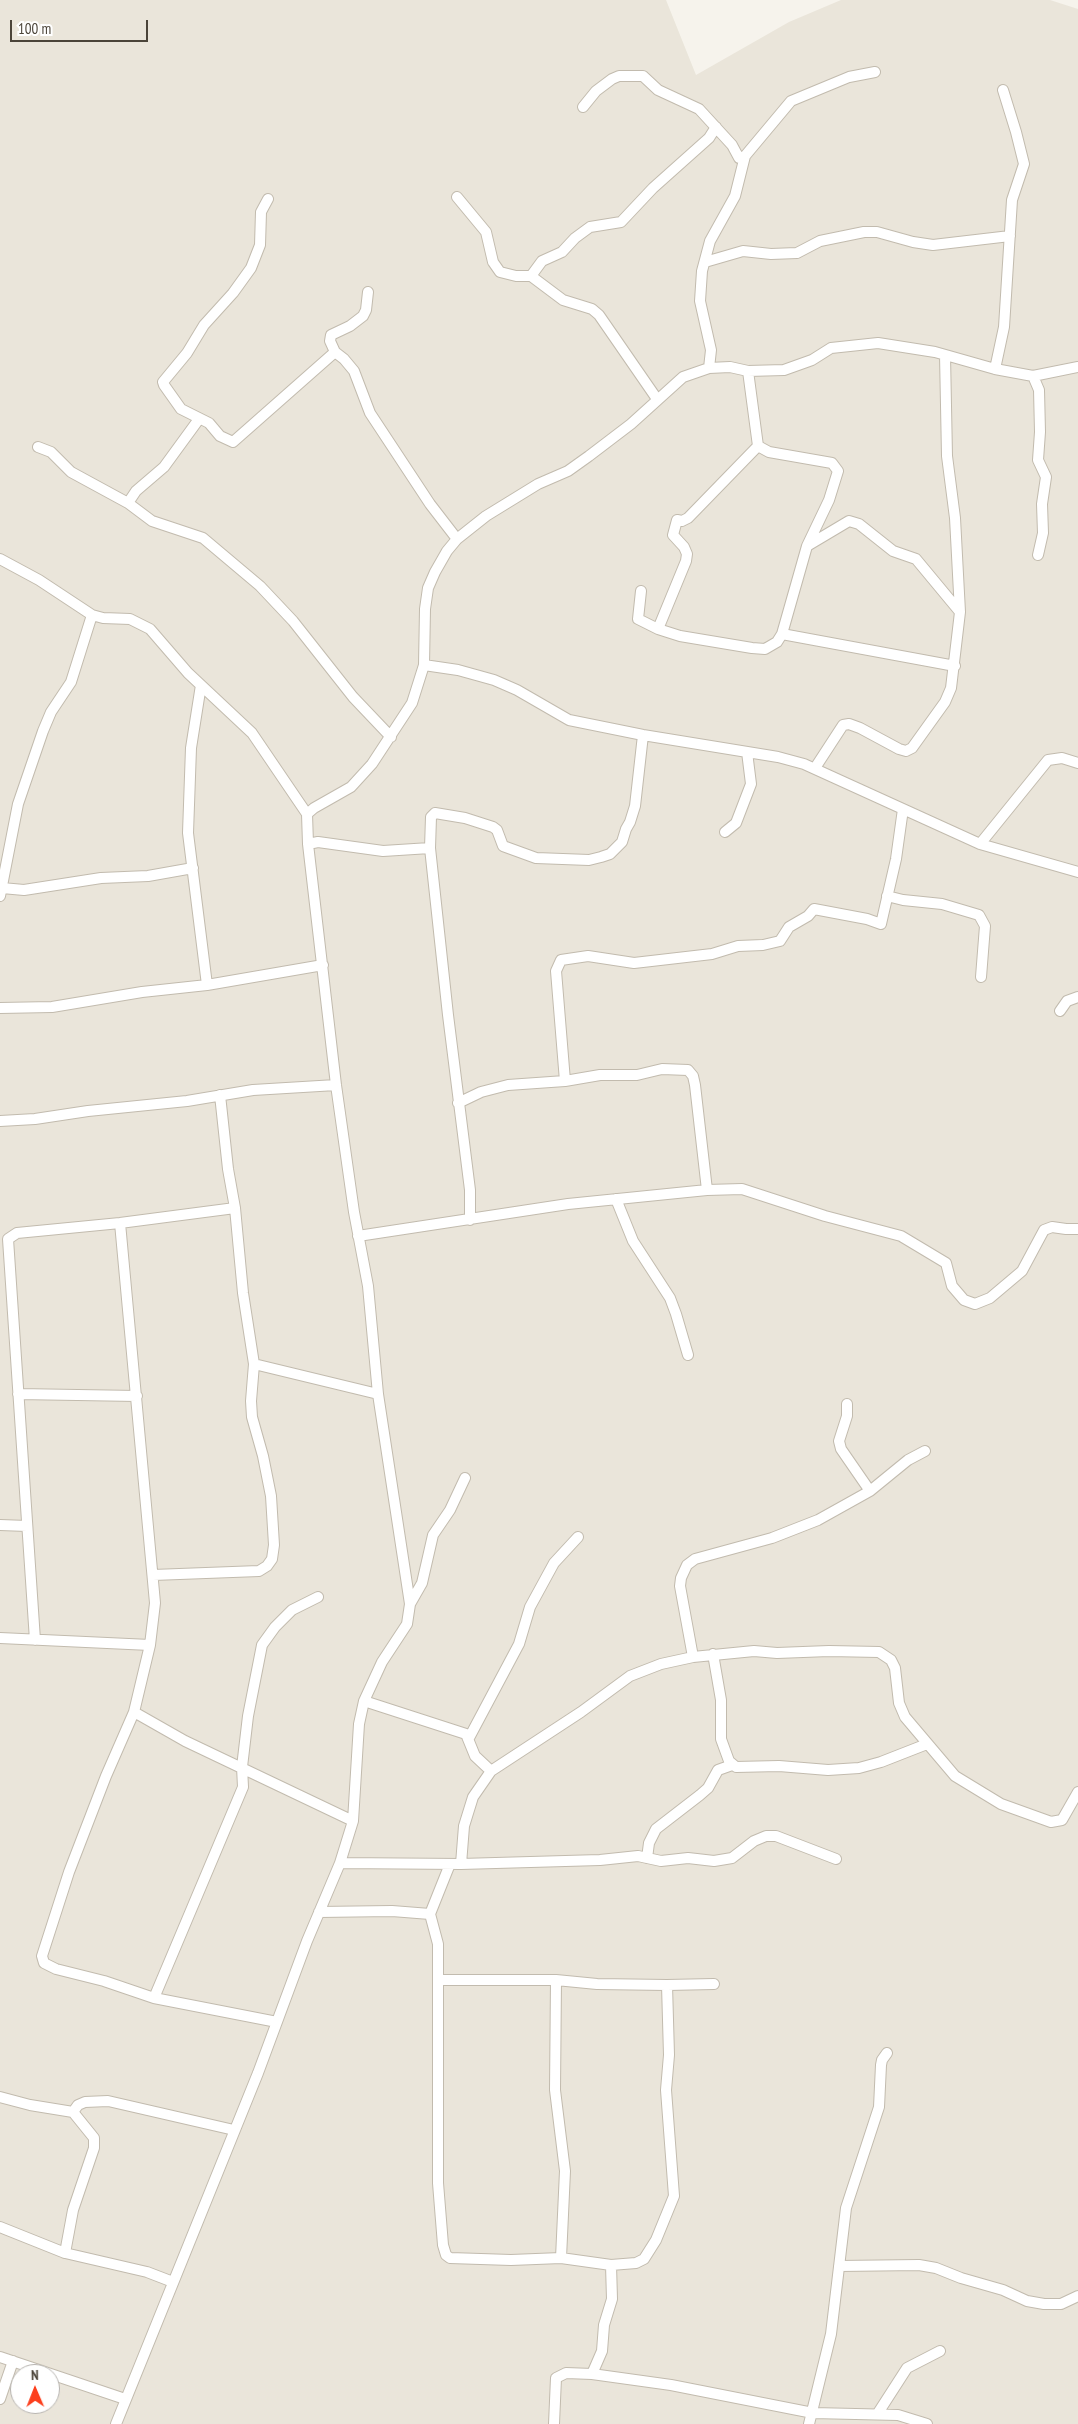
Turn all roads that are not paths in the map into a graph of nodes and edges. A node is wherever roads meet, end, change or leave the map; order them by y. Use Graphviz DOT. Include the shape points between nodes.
graph roads {
  1 [pos="875,72"];
  2 [pos="1003,90"];
  3 [pos="583,107"];
  4 [pos="716,127"];
  5 [pos="745,156"];
  6 [pos="457,197"];
  7 [pos="268,199"];
  8 [pos="1010,236"];
  9 [pos="705,262"];
  10 [pos="531,276"];
  11 [pos="368,292"];
  12 [pos="335,352"];
  13 [pos="946,355"];
  14 [pos="1078,367"];
  15 [pos="709,368"];
  16 [pos="995,369"];
  17 [pos="748,371"];
  18 [pos="1033,376"];
  19 [pos="657,399"];
  20 [pos="199,419"];
  21 [pos="758,446"];
  22 [pos="38,447"];
  23 [pos="128,503"];
  24 [pos="457,539"];
  25 [pos="807,546"];
  26 [pos="1038,555"];
  27 [pos="0,559"];
  28 [pos="641,591"];
  29 [pos="960,612"];
  30 [pos="92,615"];
  31 [pos="658,629"];
  32 [pos="782,634"];
  33 [pos="424,665"];
  34 [pos="955,666"];
  35 [pos="200,686"];
  36 [pos="643,735"];
  37 [pos="391,737"];
  38 [pos="746,752"];
  39 [pos="1078,763"];
  40 [pos="815,768"];
  41 [pos="903,809"];
  42 [pos="307,814"];
  43 [pos="724,832"];
  44 [pos="308,844"];
  45 [pos="980,844"];
  46 [pos="430,848"];
  47 [pos="193,868"];
  48 [pos="1078,872"];
  49 [pos="1,892"];
  50 [pos="887,896"];
  51 [pos="323,965"];
  52 [pos="981,977"];
  53 [pos="208,985"];
  54 [pos="1078,997"];
  55 [pos="0,1008"];
  56 [pos="1060,1011"];
  57 [pos="565,1082"];
  58 [pos="336,1085"];
  59 [pos="220,1095"];
  60 [pos="458,1102"];
  61 [pos="0,1121"];
  62 [pos="707,1190"];
  63 [pos="616,1199"];
  64 [pos="236,1208"];
  65 [pos="470,1220"];
  66 [pos="120,1223"];
  67 [pos="1078,1228"];
  68 [pos="358,1236"];
  69 [pos="688,1355"];
  70 [pos="254,1364"];
  71 [pos="18,1394"];
  72 [pos="378,1394"];
  73 [pos="136,1396"];
  74 [pos="847,1404"];
  75 [pos="925,1451"];
  76 [pos="465,1478"];
  77 [pos="870,1491"];
  78 [pos="0,1525"];
  79 [pos="27,1526"];
  80 [pos="578,1537"];
  81 [pos="153,1575"];
  82 [pos="318,1597"];
  83 [pos="410,1604"];
  84 [pos="0,1638"];
  85 [pos="35,1640"];
  86 [pos="150,1645"];
  87 [pos="714,1654"];
  88 [pos="693,1657"];
  89 [pos="364,1700"];
  90 [pos="134,1712"];
  91 [pos="469,1738"];
  92 [pos="928,1744"];
  93 [pos="732,1765"];
  94 [pos="242,1767"];
  95 [pos="491,1771"];
  96 [pos="1078,1792"];
  97 [pos="353,1821"];
  98 [pos="648,1858"];
  99 [pos="836,1859"];
  100 [pos="340,1863"];
  101 [pos="450,1864"];
  102 [pos="461,1864"];
  103 [pos="319,1912"];
  104 [pos="430,1914"];
  105 [pos="439,1980"];
  106 [pos="556,1980"];
  107 [pos="714,1984"];
  108 [pos="667,1985"];
  109 [pos="154,1998"];
  110 [pos="277,2022"];
  111 [pos="887,2054"];
  112 [pos="0,2097"];
  113 [pos="73,2112"];
  114 [pos="234,2130"];
  115 [pos="0,2227"];
  116 [pos="65,2253"];
  117 [pos="561,2258"];
  118 [pos="611,2265"];
  119 [pos="839,2266"];
  120 [pos="173,2282"];
  121 [pos="1078,2296"];
  122 [pos="940,2351"];
  123 [pos="0,2357"];
  124 [pos="13,2361"];
  125 [pos="592,2374"];
  126 [pos="125,2398"];
  127 [pos="0,2399"];
  128 [pos="813,2413"];
  129 [pos="878,2413"];
  130 [pos="116,2424"];
  131 [pos="554,2424"];
  132 [pos="809,2424"];
  133 [pos="927,2424"];
  1 -- 5 [label="street" via="849,76 790,101"];
  2 -- 8 [label="street" via="1024,164 1012,200"];
  3 -- 4 [label="street" via="612,79 643,76 658,90 699,109"];
  4 -- 5 [label="street" via="739,158"];
  4 -- 10 [label="street" via="709,138 621,222 590,227 562,252 542,261"];
  5 -- 9 [label="street" via="735,196 710,241"];
  6 -- 10 [label="street" via="486,232 493,262 500,272"];
  7 -- 20 [label="street" via="261,212 260,245 251,268 163,382 176,404"];
  8 -- 9 [label="street" via="933,244 864,232 820,241 797,253 743,251"];
  8 -- 16 [label="street" via="1004,327"];
  9 -- 15 [label="street" via="700,301 711,350"];
  10 -- 19 [label="street" via="563,300 592,309 599,315"];
  11 -- 12 [label="street" via="363,316 331,335"];
  12 -- 20 [label="street" via="233,442"];
  12 -- 24 [label="street" via="351,365 370,413"];
  13 -- 16 [label="street"];
  13 -- 17 [label="street" via="878,343 831,348 794,368"];
  13 -- 29 [label="street" via="947,456 955,518"];
  14 -- 18 [label="street"];
  15 -- 17 [label="street" via="730,367"];
  15 -- 19 [label="street" via="683,377"];
  16 -- 18 [label="street"];
  17 -- 21 [label="street"];
  18 -- 26 [label="street" via="1039,390 1038,460 1046,478 1041,509 1043,533"];
  19 -- 24 [label="street" via="631,424 568,471 538,484 486,516"];
  20 -- 23 [label="street" via="168,462 136,491"];
  21 -- 25 [label="street" via="769,452 832,463 838,471 829,500"];
  21 -- 31 [label="street" via="688,518 677,520 673,534 684,547 686,561"];
  22 -- 23 [label="street" via="51,452 71,472"];
  23 -- 37 [label="street" via="152,521 202,538 260,586"];
  24 -- 33 [label="street" via="428,588"];
  25 -- 29 [label="street" via="849,521 859,524 893,551 916,559"];
  25 -- 32 [label="street"];
  27 -- 30 [label="street"];
  28 -- 31 [label="street" via="638,619"];
  29 -- 34 [label="street"];
  30 -- 35 [label="street" via="130,619 150,629"];
  30 -- 49 [label="street" via="71,682 43,730 18,804"];
  31 -- 32 [label="street" via="729,645 765,649 777,642"];
  32 -- 34 [label="street"];
  33 -- 36 [label="street" via="494,680 569,720"];
  33 -- 37 [label="street" via="412,704"];
  34 -- 40 [label="street" via="945,702 912,748 906,751 899,749 860,728 843,725"];
  35 -- 42 [label="street" via="252,734"];
  35 -- 47 [label="street" via="191,748 188,811"];
  36 -- 38 [label="street"];
  36 -- 46 [label="street" via="635,806 622,842 610,854 590,860 536,858 503,846 493,827 435,813 431,817"];
  37 -- 42 [label="street" via="351,787"];
  38 -- 40 [label="street"];
  38 -- 43 [label="street" via="751,784 736,823"];
  39 -- 45 [label="street" via="1062,758 1048,760"];
  40 -- 41 [label="street"];
  41 -- 45 [label="street"];
  41 -- 50 [label="street"];
  42 -- 44 [label="street"];
  44 -- 46 [label="street" via="318,842 383,851"];
  44 -- 51 [label="street"];
  45 -- 48 [label="street"];
  46 -- 60 [label="street"];
  47 -- 49 [label="street"];
  47 -- 53 [label="street"];
  50 -- 52 [label="street" via="947,905 979,915 985,926"];
  50 -- 57 [label="street" via="881,924 814,909 789,927 780,941 764,945 738,946 712,954 634,963 588,956 562,960 556,971"];
  51 -- 53 [label="street"];
  51 -- 58 [label="street"];
  53 -- 55 [label="street" via="142,992 52,1008"];
  54 -- 56 [label="street" via="1067,1002"];
  57 -- 60 [label="street" via="508,1085"];
  57 -- 62 [label="street" via="600,1076 637,1075 662,1069 688,1070 695,1086"];
  58 -- 59 [label="street"];
  58 -- 68 [label="street"];
  59 -- 61 [label="street"];
  59 -- 64 [label="street"];
  60 -- 65 [label="street" via="470,1190"];
  62 -- 63 [label="street"];
  62 -- 67 [label="street" via="742,1189 901,1236 946,1263 952,1286 964,1300 974,1304 990,1298 1022,1271 1044,1230 1052,1227"];
  63 -- 65 [label="street"];
  63 -- 69 [label="street" via="634,1241 670,1298"];
  64 -- 66 [label="street"];
  64 -- 70 [label="street" via="243,1293"];
  65 -- 68 [label="street"];
  66 -- 71 [label="street" via="17,1233 8,1239"];
  66 -- 73 [label="street"];
  68 -- 72 [label="street" via="370,1300"];
  70 -- 72 [label="street"];
  70 -- 81 [label="street" via="250,1401 271,1496 272,1559 259,1571"];
  71 -- 73 [label="street"];
  71 -- 79 [label="street"];
  72 -- 83 [label="street"];
  73 -- 81 [label="street"];
  74 -- 77 [label="street" via="848,1416 839,1440 841,1449"];
  75 -- 77 [label="street" via="908,1460"];
  76 -- 83 [label="street" via="450,1510 433,1535 425,1576"];
  77 -- 88 [label="street" via="818,1520 772,1538 696,1559 687,1565 681,1578 681,1594"];
  78 -- 79 [label="street"];
  79 -- 85 [label="street"];
  80 -- 91 [label="street" via="554,1563 530,1607 519,1644"];
  81 -- 86 [label="street" via="155,1603"];
  82 -- 94 [label="street" via="292,1610 262,1645"];
  83 -- 89 [label="street" via="407,1624 382,1662"];
  84 -- 85 [label="street"];
  85 -- 86 [label="street"];
  86 -- 90 [label="street"];
  87 -- 88 [label="street"];
  87 -- 92 [label="street" via="754,1650 777,1653 879,1652 895,1668 901,1710"];
  87 -- 93 [label="street" via="721,1700 721,1739"];
  88 -- 95 [label="street" via="661,1664 630,1676"];
  89 -- 91 [label="street" via="466,1734"];
  89 -- 97 [label="street" via="359,1724"];
  90 -- 94 [label="street" via="185,1741"];
  90 -- 109 [label="street" via="69,1872 42,1956 44,1963 56,1969"];
  91 -- 95 [label="street" via="474,1756"];
  92 -- 93 [label="street" via="859,1768 742,1768"];
  92 -- 96 [label="street" via="955,1776 970,1786 1001,1804 1051,1822 1062,1820"];
  93 -- 98 [label="street" via="718,1770 708,1788 656,1829 649,1843"];
  94 -- 97 [label="street"];
  94 -- 109 [label="street" via="242,1787"];
  95 -- 102 [label="street" via="473,1797 466,1819"];
  97 -- 100 [label="street"];
  98 -- 99 [label="street" via="670,1862 688,1858 706,1862 724,1860 740,1854 766,1836 776,1836"];
  98 -- 102 [label="street" via="630,1856 600,1860"];
  100 -- 101 [label="street"];
  100 -- 103 [label="street"];
  101 -- 102 [label="street"];
  101 -- 104 [label="street"];
  103 -- 104 [label="street"];
  103 -- 110 [label="street"];
  104 -- 105 [label="street" via="438,1944"];
  105 -- 106 [label="street"];
  105 -- 117 [label="street" via="437,2148 446,2255 457,2259"];
  106 -- 108 [label="street"];
  106 -- 117 [label="street" via="555,2090 565,2171"];
  107 -- 108 [label="street"];
  108 -- 118 [label="street" via="669,2055 666,2090 674,2196 656,2240 644,2259 636,2263"];
  109 -- 110 [label="street"];
  110 -- 114 [label="street"];
  111 -- 119 [label="street" via="882,2060 879,2107 846,2208"];
  112 -- 113 [label="street"];
  113 -- 114 [label="street" via="85,2102 108,2101"];
  113 -- 116 [label="street" via="94,2138 94,2148 73,2210"];
  114 -- 120 [label="street"];
  115 -- 116 [label="street"];
  116 -- 120 [label="street" via="147,2272"];
  117 -- 118 [label="street"];
  118 -- 125 [label="street" via="612,2299 604,2325 602,2351"];
  119 -- 121 [label="street" via="919,2265 936,2268 1027,2301 1044,2304 1061,2304"];
  119 -- 128 [label="street" via="831,2334"];
  120 -- 126 [label="street"];
  122 -- 129 [label="street" via="907,2368"];
  123 -- 124 [label="street"];
  124 -- 126 [label="street"];
  124 -- 127 [label="street"];
  125 -- 128 [label="street" via="671,2385"];
  125 -- 131 [label="street" via="566,2372 556,2378"];
  126 -- 130 [label="street"];
  128 -- 129 [label="street"];
  128 -- 132 [label="street"];
  129 -- 133 [label="street"];
}
